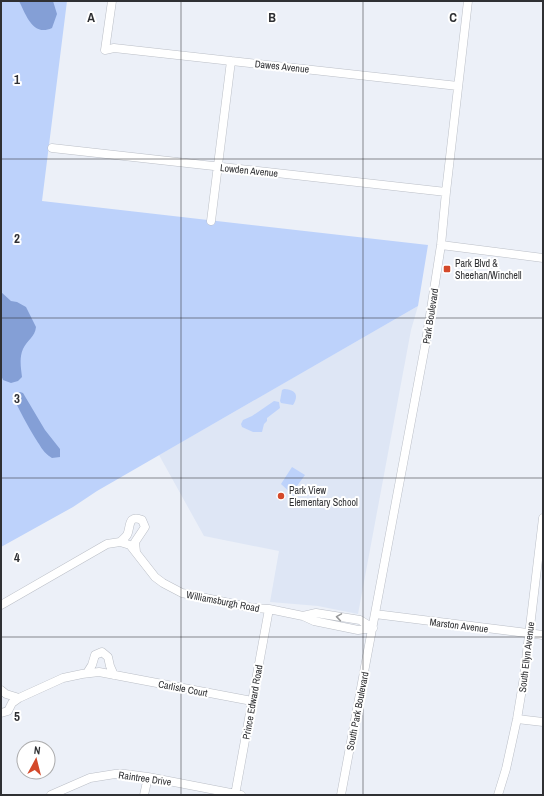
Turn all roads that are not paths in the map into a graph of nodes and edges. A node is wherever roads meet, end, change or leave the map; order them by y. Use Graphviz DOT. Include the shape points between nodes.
graph roads {
  1 [pos="112,1"];
  2 [pos="468,1"];
  3 [pos="231,61"];
  4 [pos="458,86"];
  5 [pos="52,148"];
  6 [pos="218,166"];
  7 [pos="446,192"];
  8 [pos="211,222"];
  9 [pos="441,245"];
  10 [pos="543,258"];
  11 [pos="543,518"];
  12 [pos="120,542"];
  13 [pos="136,552"];
  14 [pos="1,605"];
  15 [pos="269,609"];
  16 [pos="375,614"];
  17 [pos="373,628"];
  18 [pos="529,633"];
  19 [pos="543,635"];
  20 [pos="87,673"];
  21 [pos="114,675"];
  22 [pos="1,690"];
  23 [pos="19,698"];
  24 [pos="252,701"];
  25 [pos="1,713"];
  26 [pos="517,719"];
  27 [pos="543,722"];
  28 [pos="148,777"];
  29 [pos="51,795"];
  30 [pos="144,795"];
  31 [pos="237,795"];
  32 [pos="341,795"];
  33 [pos="498,795"];
  1 -- 3 [label="street, Dawes Avenue" via="105,50 114,48"];
  2 -- 4 [label="street, Park Boulevard"];
  3 -- 4 [label="street, Dawes Avenue"];
  3 -- 6 [label="street"];
  4 -- 7 [label="street, Park Boulevard"];
  5 -- 6 [label="street, Lowden Avenue"];
  6 -- 7 [label="street, Lowden Avenue"];
  6 -- 8 [label="street"];
  7 -- 9 [label="street, Park Boulevard"];
  9 -- 10 [label="street"];
  9 -- 16 [label="street, Park Boulevard" via="426,341"];
  11 -- 18 [label="street, South Ellyn Avenue"];
  12 -- 13 [label="street, Williamsburgh Road" via="130,545"];
  12 -- 13 [label="street" via="126,537 132,520 142,520 145,527 135,542"];
  12 -- 14 [label="street" via="107,544"];
  13 -- 15 [label="street, Williamsburgh Road" via="155,576 182,593"];
  15 -- 17 [label="street, Williamsburgh Road" via="358,630"];
  15 -- 24 [label="street, Prince Edward Road"];
  16 -- 17 [label="street, Park Boulevard"];
  16 -- 18 [label="street, Marston Avenue"];
  17 -- 32 [label="street, South Park Boulevard"];
  18 -- 19 [label="street, Marston Avenue"];
  18 -- 26 [label="street, South Ellyn Avenue"];
  20 -- 21 [label="street, Carlisle Court"];
  20 -- 21 [label="street" via="95,655 102,652 108,657"];
  20 -- 23 [label="street, Carlisle Court" via="63,678"];
  21 -- 24 [label="street, Carlisle Court"];
  22 -- 23 [label="street"];
  23 -- 25 [label="street, Carlisle Court" via="12,703 8,711"];
  24 -- 31 [label="street, Prince Edward Road"];
  26 -- 27 [label="street"];
  26 -- 33 [label="street, South Ellyn Avenue"];
  28 -- 29 [label="street, Raintree Drive" via="102,775"];
  28 -- 30 [label="street"];
  28 -- 31 [label="street, Raintree Drive"];
}
